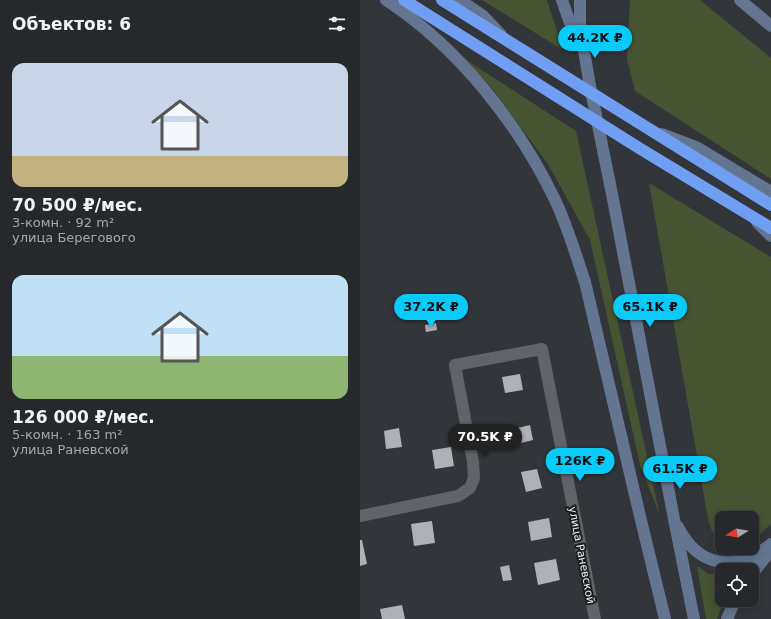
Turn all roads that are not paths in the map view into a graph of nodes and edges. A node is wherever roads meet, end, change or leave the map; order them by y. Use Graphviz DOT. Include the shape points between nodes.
graph roads {
  1 [pos="386,0"];
  2 [pos="404,0"];
  3 [pos="442,0"];
  4 [pos="460,0"];
  5 [pos="562,0"];
  6 [pos="580,0"];
  7 [pos="740,0"];
  8 [pos="771,26"];
  9 [pos="508,41"];
  10 [pos="579,41"];
  11 [pos="647,128"];
  12 [pos="771,192"];
  13 [pos="771,205"];
  14 [pos="748,213"];
  15 [pos="771,228"];
  16 [pos="771,236"];
  17 [pos="360,516"];
  18 [pos="674,519"];
  19 [pos="771,544"];
  20 [pos="771,550"];
  21 [pos="759,565"];
  22 [pos="732,607"];
  23 [pos="595,619"];
  24 [pos="665,619"];
  25 [pos="694,619"];
  26 [pos="727,619"];
  1 -- 24 [label="main road" via="423,28 475,80 524,144 555,201 585,282"];
  2 -- 14 [label="highway" via="639,148"];
  3 -- 9 [label="highway"];
  4 -- 9 [label="main road" via="483,16"];
  5 -- 10 [label="main road"];
  6 -- 10 [label="main road"];
  7 -- 8 [label="main road"];
  9 -- 11 [label="highway"];
  10 -- 18 [label="main road" via="612,194"];
  11 -- 12 [label="main road" via="696,147"];
  11 -- 13 [label="highway"];
  14 -- 15 [label="highway"];
  14 -- 16 [label="main road"];
  17 -- 23 [label="street, улица Раневской" via="458,496 470,488 474,478 473,462 455,365 542,349"];
  18 -- 19 [label="main road" via="691,546 704,556 721,562 739,562"];
  18 -- 25 [label="main road"];
  20 -- 21 [label="main road"];
  22 -- 26 [label="main road"];
}
